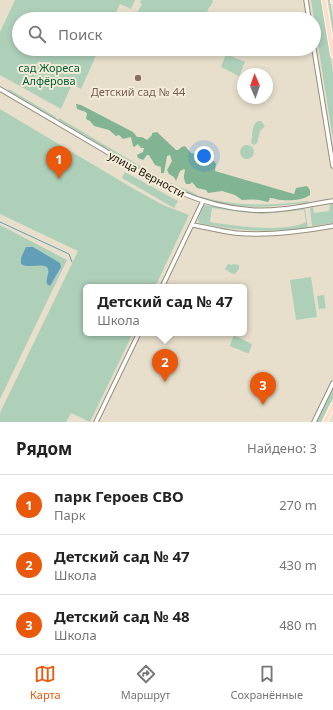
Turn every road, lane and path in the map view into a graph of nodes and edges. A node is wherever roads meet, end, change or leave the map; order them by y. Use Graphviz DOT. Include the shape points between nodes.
graph roads {
  1 [pos="306,0"];
  2 [pos="324,0"];
  3 [pos="308,12"];
  4 [pos="333,55"];
  5 [pos="315,56"];
  6 [pos="0,89"];
  7 [pos="332,155"];
  8 [pos="333,166"];
  9 [pos="203,201"];
  10 [pos="333,201"];
  11 [pos="192,225"];
  12 [pos="333,226"];
  13 [pos="163,284"];
  14 [pos="138,336"];
  15 [pos="333,383"];
  16 [pos="333,405"];
  17 [pos="96,422"];
  18 [pos="314,422"];
  19 [pos="325,422"];
  1 -- 3 [label="street"];
  2 -- 4 [label="main road"];
  5 -- 7 [label="street"];
  6 -- 9 [label="street, улица Верности" via="168,188"];
  7 -- 8 [label="street"];
  9 -- 10 [label="street, улица Верности" via="231,208 262,210"];
  9 -- 11 [label="street"];
  11 -- 12 [label="street" via="234,233 258,234 280,234"];
  11 -- 13 [label="street"];
  14 -- 17 [label="street"];
  15 -- 18 [label="street"];
  16 -- 19 [label="main road"];
}
